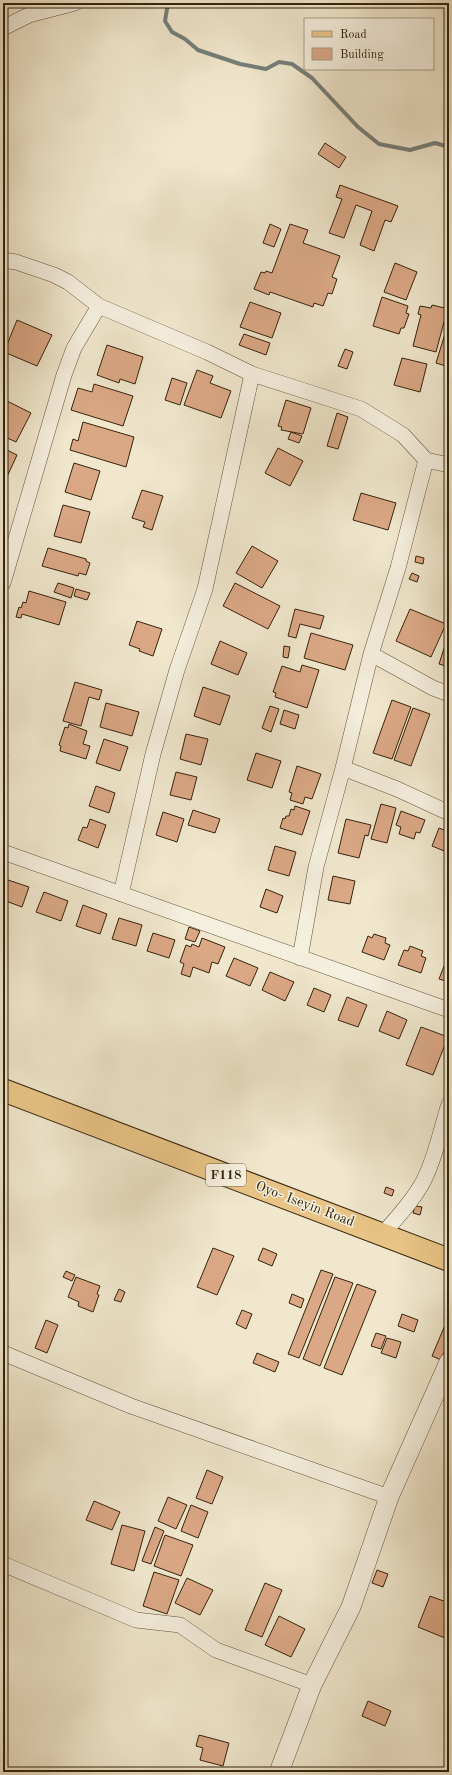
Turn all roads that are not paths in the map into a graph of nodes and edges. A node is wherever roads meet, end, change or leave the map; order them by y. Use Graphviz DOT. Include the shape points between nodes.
graph roads {
  1 [pos="75,3"];
  2 [pos="20,19"];
  3 [pos="3,24"];
  4 [pos="3,28"];
  5 [pos="3,260"];
  6 [pos="99,306"];
  7 [pos="252,374"];
  8 [pos="426,460"];
  9 [pos="449,465"];
  10 [pos="3,583"];
  11 [pos="371,654"];
  12 [pos="449,694"];
  13 [pos="343,768"];
  14 [pos="449,814"];
  15 [pos="3,852"];
  16 [pos="121,894"];
  17 [pos="300,958"];
  18 [pos="449,1010"];
  19 [pos="3,1090"];
  20 [pos="449,1104"];
  21 [pos="383,1234"];
  22 [pos="449,1260"];
  23 [pos="3,1354"];
  24 [pos="449,1362"];
  25 [pos="389,1497"];
  26 [pos="3,1564"];
  27 [pos="312,1685"];
  28 [pos="279,1772"];
  1 -- 2 [label="street"];
  2 -- 3 [label="street"];
  2 -- 4 [label="street"];
  5 -- 6 [label="street" via="54,275 68,282"];
  6 -- 7 [label="street"];
  6 -- 10 [label="street" via="74,348 64,375"];
  7 -- 8 [label="street" via="361,410 403,435"];
  7 -- 16 [label="street" via="205,589 153,754"];
  8 -- 9 [label="street"];
  8 -- 11 [label="street" via="398,568"];
  11 -- 12 [label="street"];
  11 -- 13 [label="street"];
  13 -- 14 [label="street" via="397,789"];
  13 -- 17 [label="street" via="316,867"];
  15 -- 16 [label="street"];
  16 -- 17 [label="street"];
  17 -- 18 [label="street"];
  19 -- 21 [label="main road, Oyo- Iseyin Road / F118"];
  20 -- 21 [label="street" via="424,1180 413,1198"];
  21 -- 22 [label="main road, Oyo- Iseyin Road / F118"];
  23 -- 25 [label="street" via="131,1406"];
  24 -- 25 [label="street"];
  25 -- 27 [label="street" via="351,1607"];
  26 -- 27 [label="street" via="136,1620 180,1625 216,1650"];
  27 -- 28 [label="street"];
}
